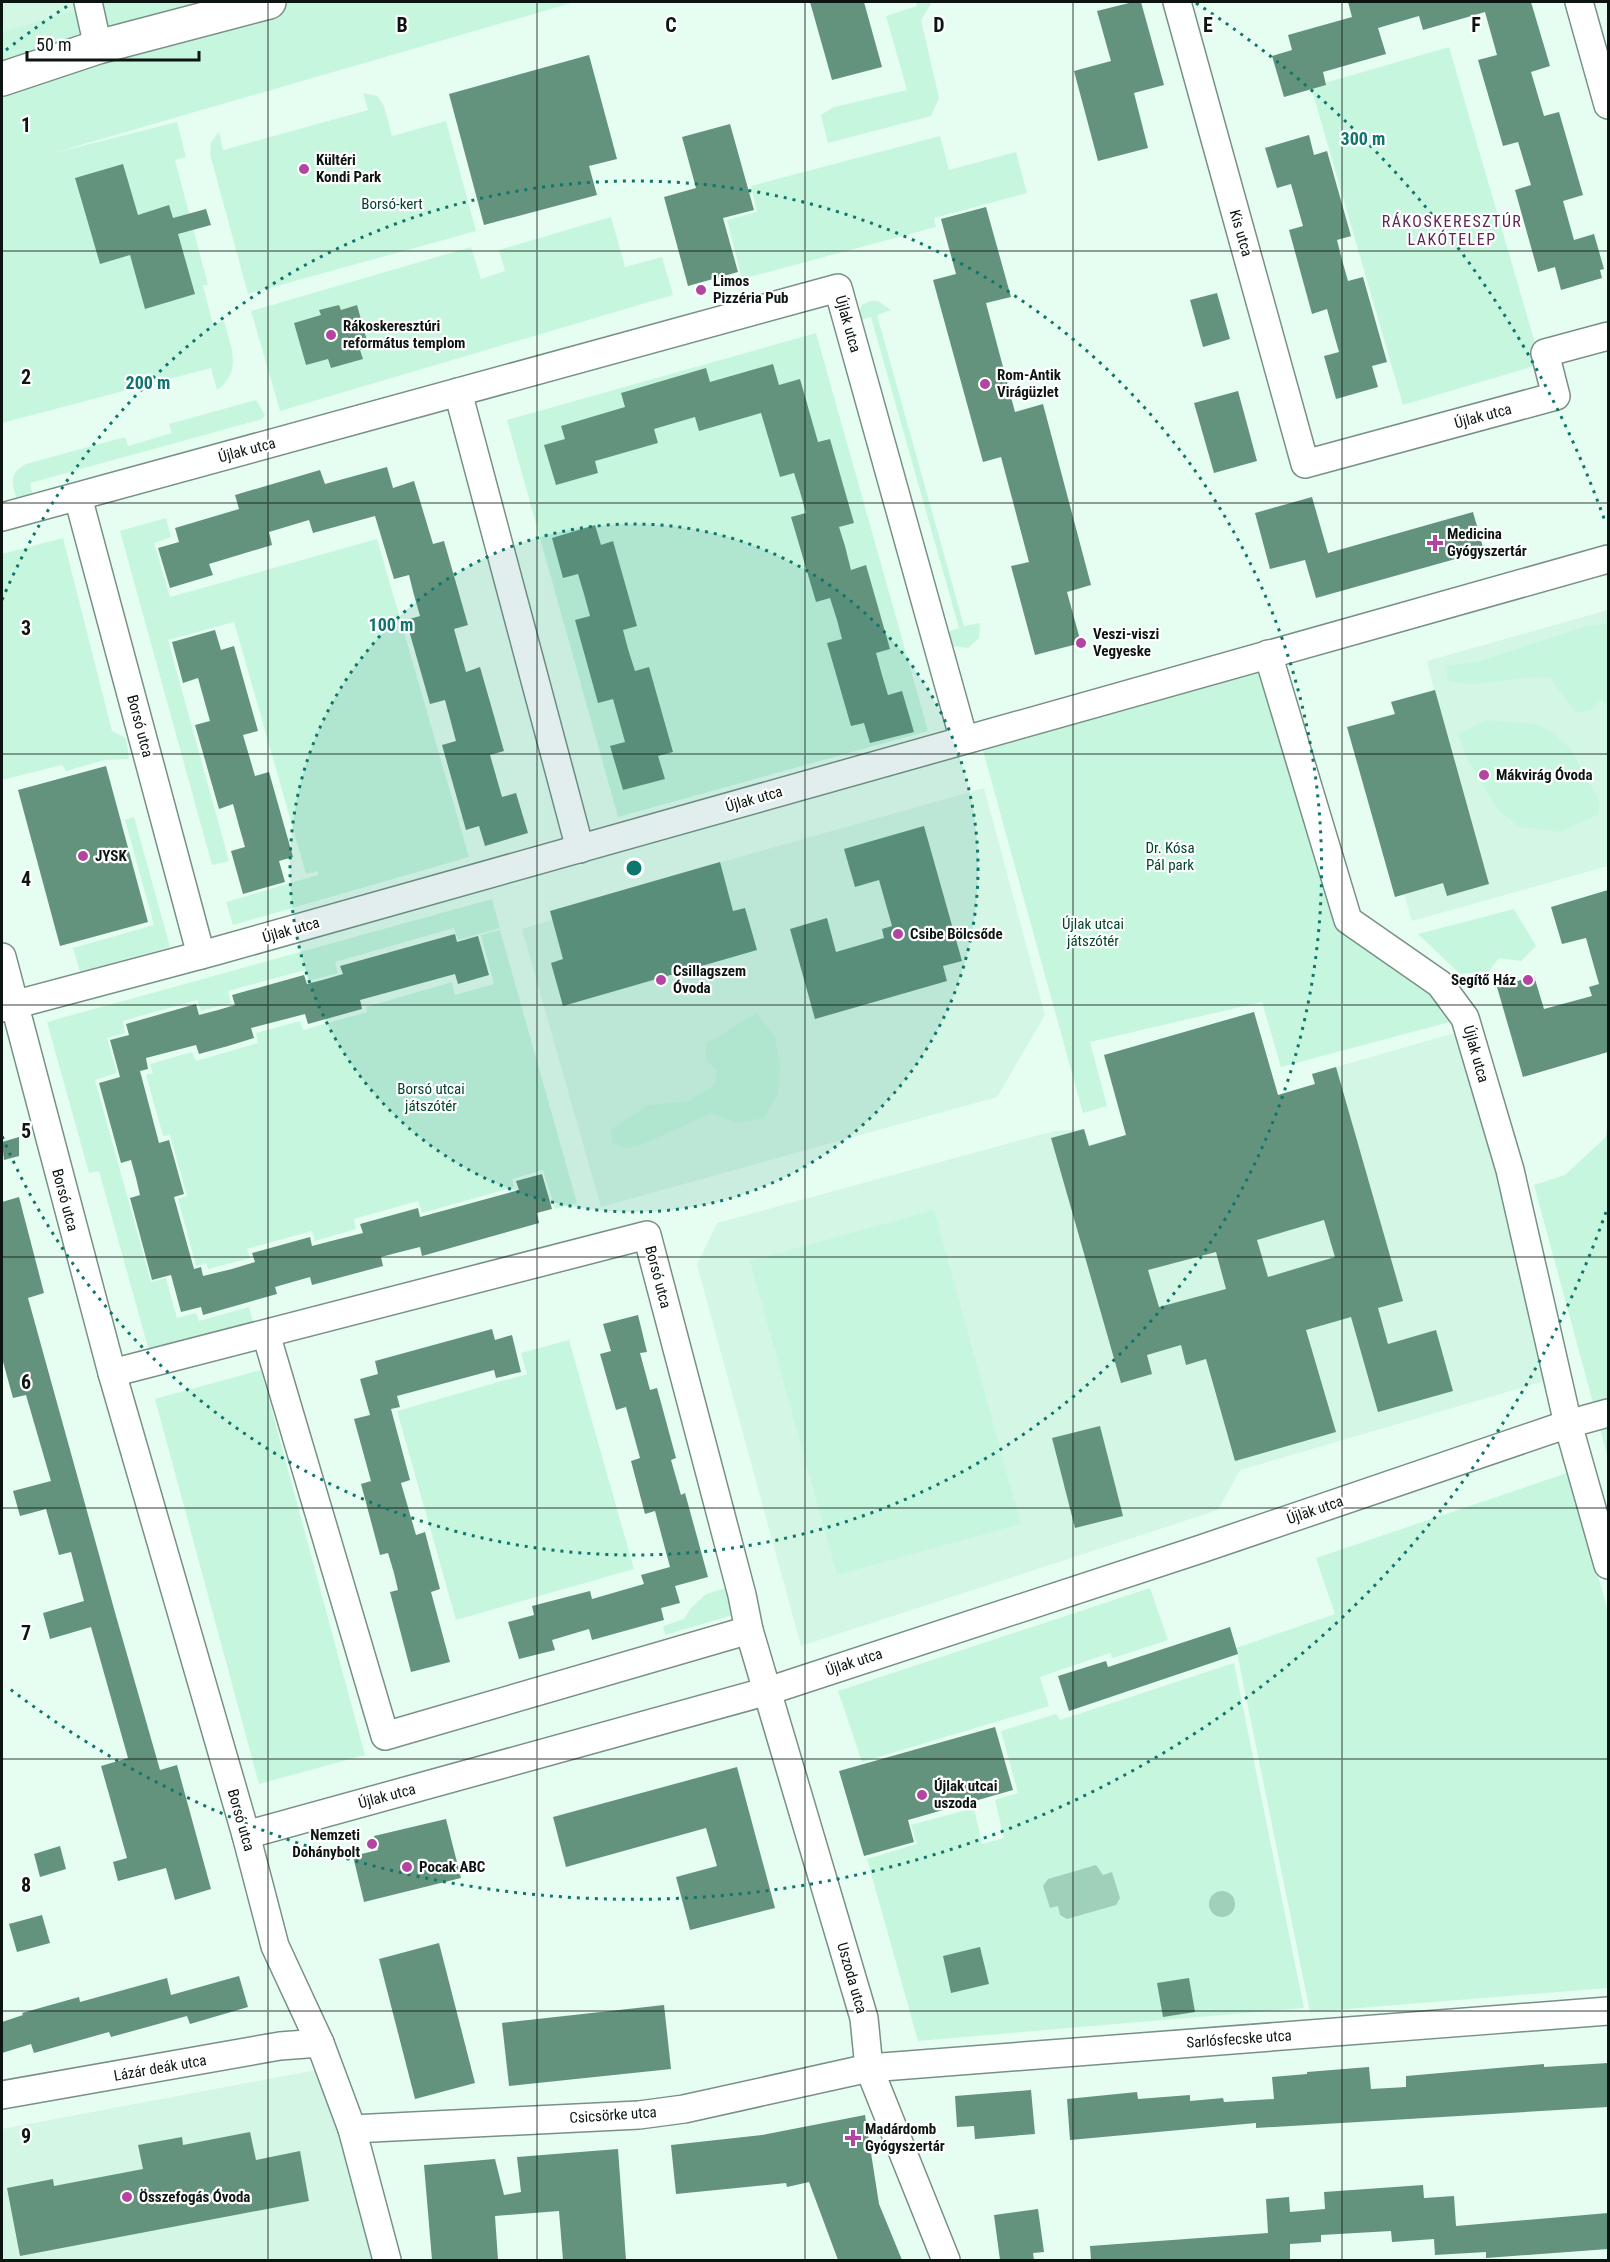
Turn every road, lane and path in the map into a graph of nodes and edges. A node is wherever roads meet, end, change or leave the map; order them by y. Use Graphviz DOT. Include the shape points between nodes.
graph roads {
  1 [pos="88,2"];
  2 [pos="269,2"];
  3 [pos="1177,2"];
  4 [pos="1579,2"];
  5 [pos="98,47"];
  6 [pos="2,79"];
  7 [pos="1608,105"];
  8 [pos="1608,336"];
  9 [pos="458,392"];
  10 [pos="1305,464"];
  11 [pos="78,497"];
  12 [pos="2,517"];
  13 [pos="1608,559"];
  14 [pos="1268,654"];
  15 [pos="964,740"];
  16 [pos="580,849"];
  17 [pos="201,955"];
  18 [pos="2,957"];
  19 [pos="7,1006"];
  20 [pos="266,1334"];
  21 [pos="112,1373"];
  22 [pos="1608,1413"];
  23 [pos="1568,1424"];
  24 [pos="1608,1565"];
  25 [pos="749,1630"];
  26 [pos="768,1691"];
  27 [pos="246,1835"];
  28 [pos="1608,2011"];
  29 [pos="320,2043"];
  30 [pos="869,2068"];
  31 [pos="2,2096"];
  32 [pos="352,2129"];
  33 [pos="387,2260"];
  34 [pos="946,2260"];
  1 -- 5 [label="street"];
  2 -- 5 [label="main road"];
  3 -- 10 [label="street, Kis utca"];
  4 -- 7 [label="street"];
  5 -- 6 [label="main road"];
  8 -- 10 [label="street, Újlak utca" via="1545,353 1556,396"];
  9 -- 11 [label="street, Újlak utca"];
  9 -- 15 [label="street, Újlak utca" via="838,288"];
  9 -- 16 [label="street"];
  11 -- 12 [label="street, Újlak utca"];
  11 -- 17 [label="street, Borsó utca"];
  13 -- 14 [label="street, Újlak utca"];
  14 -- 15 [label="street, Újlak utca"];
  14 -- 23 [label="street, Újlak utca" via="1348,920 1440,984 1465,1017 1510,1170"];
  15 -- 16 [label="street, Újlak utca"];
  16 -- 17 [label="street, Újlak utca"];
  17 -- 19 [label="street, Újlak utca"];
  18 -- 19 [label="street, Borsó utca"];
  19 -- 21 [label="street, Borsó utca"];
  20 -- 21 [label="street, Borsó utca"];
  20 -- 25 [label="street" via="385,1736"];
  20 -- 25 [label="street, Borsó utca" via="647,1235"];
  21 -- 27 [label="street, Borsó utca"];
  22 -- 23 [label="street"];
  23 -- 24 [label="street"];
  23 -- 26 [label="street, Újlak utca"];
  25 -- 26 [label="street, Borsó utca"];
  26 -- 27 [label="street, Újlak utca"];
  26 -- 30 [label="street, Uszoda utca" via="864,2018"];
  27 -- 29 [label="street, Borsó utca" via="275,1946"];
  28 -- 30 [label="street, Sarlósfecske utca"];
  29 -- 31 [label="street, Lázár deák utca" via="280,2046"];
  29 -- 32 [label="street, Borsó utca"];
  30 -- 32 [label="street, Csicsörke utca" via="684,2109 639,2115"];
  30 -- 34 [label="street, Uszoda utca"];
  32 -- 33 [label="street, Borsó utca"];
}
